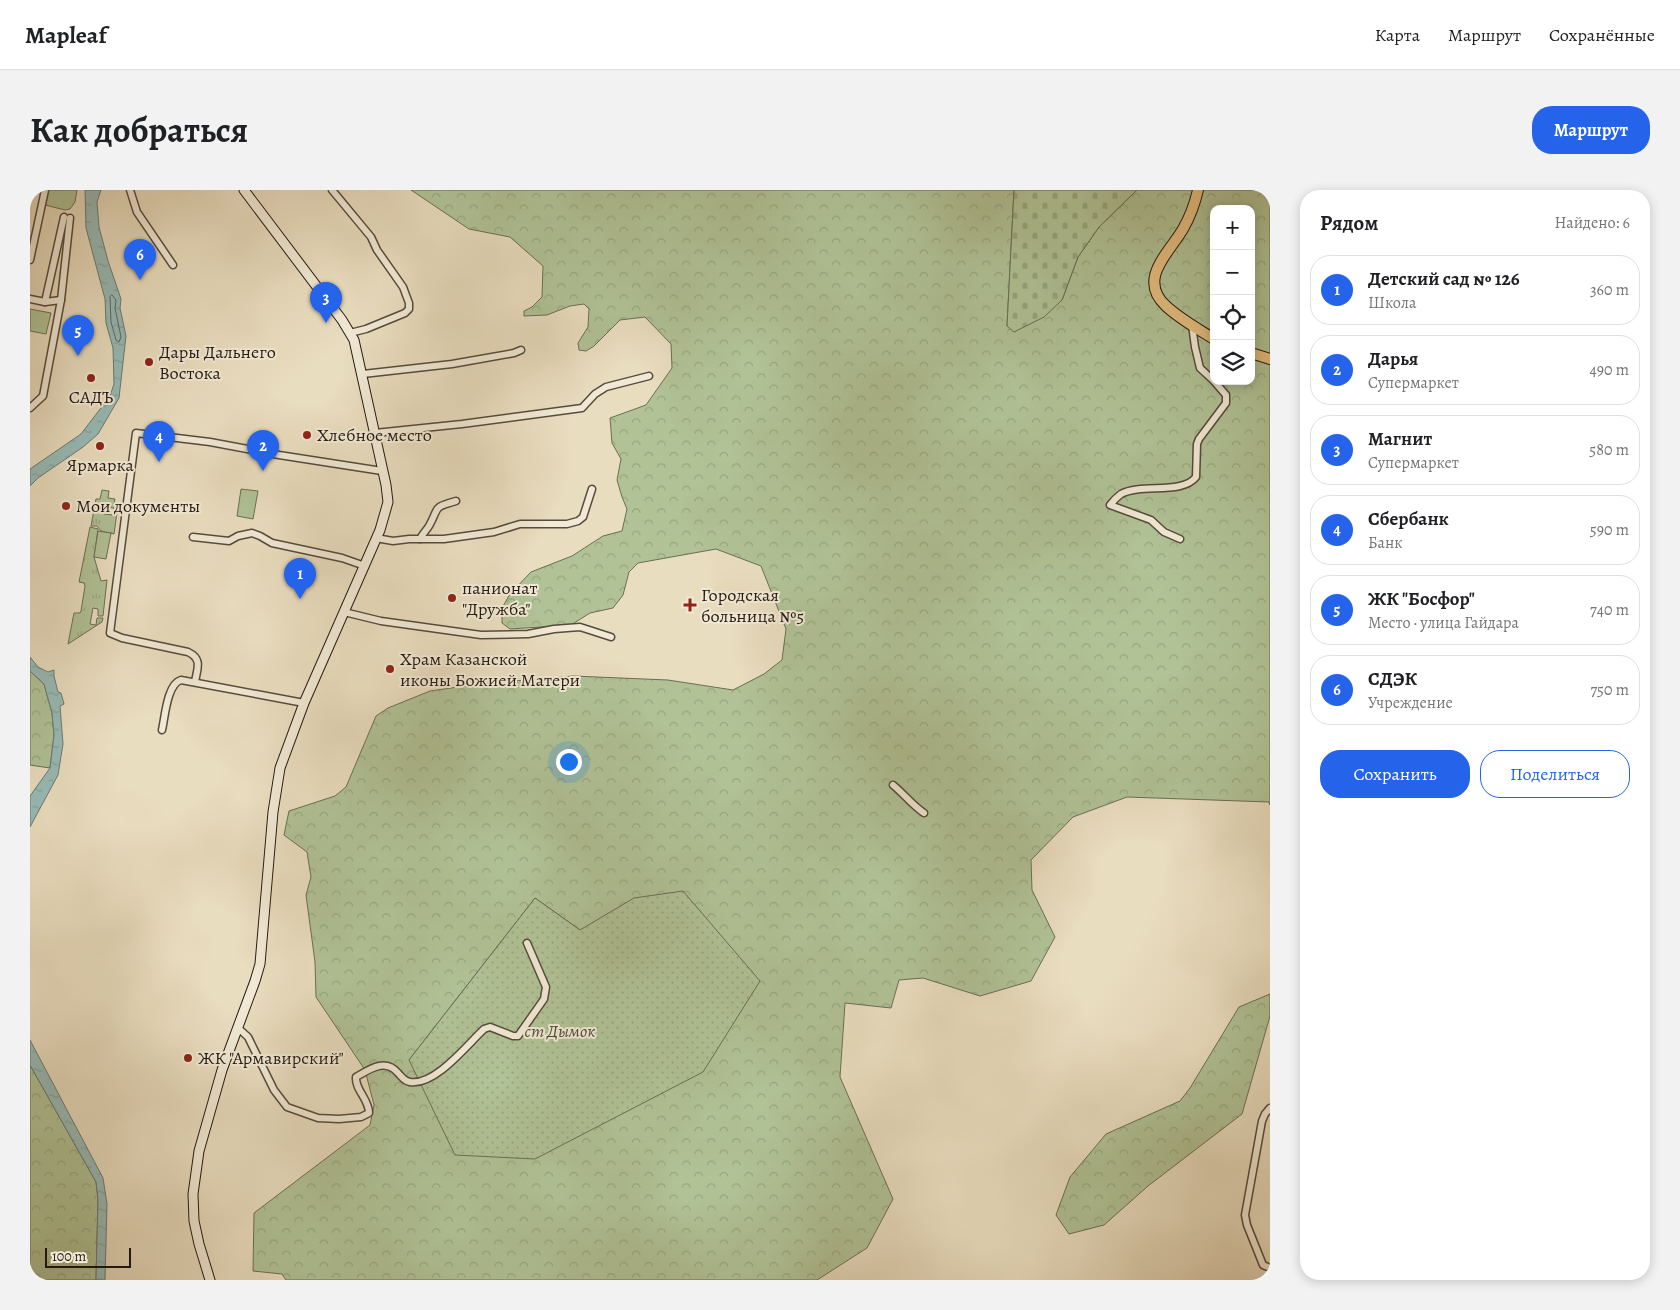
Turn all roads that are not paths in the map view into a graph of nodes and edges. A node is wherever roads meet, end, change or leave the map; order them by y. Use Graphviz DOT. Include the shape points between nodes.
graph roads {
  1 [pos="45,190"];
  2 [pos="130,190"];
  3 [pos="244,190"];
  4 [pos="332,190"];
  5 [pos="1198,190"];
  6 [pos="30,260"];
  7 [pos="173,265"];
  8 [pos="30,299"];
  9 [pos="61,300"];
  10 [pos="46,302"];
  11 [pos="1192,325"];
  12 [pos="350,333"];
  13 [pos="1210,336"];
  14 [pos="521,350"];
  15 [pos="1255,354"];
  16 [pos="1270,359"];
  17 [pos="362,374"];
  18 [pos="649,376"];
  19 [pos="1210,377"];
  20 [pos="1217,385"];
  21 [pos="30,408"];
  22 [pos="375,433"];
  23 [pos="382,471"];
  24 [pos="592,489"];
  25 [pos="456,501"];
  26 [pos="193,537"];
  27 [pos="376,538"];
  28 [pos="420,539"];
  29 [pos="1180,539"];
  30 [pos="365,566"];
  31 [pos="344,612"];
  32 [pos="611,637"];
  33 [pos="195,682"];
  34 [pos="304,703"];
  35 [pos="162,730"];
  36 [pos="893,785"];
  37 [pos="924,813"];
  38 [pos="527,943"];
  39 [pos="238,1028"];
  40 [pos="1270,1108"];
  41 [pos="1270,1268"];
  42 [pos="210,1280"];
  1 -- 6 [label="street"];
  2 -- 7 [label="street" via="137,212"];
  3 -- 12 [label="main road"];
  4 -- 12 [label="street" via="371,237 403,287 409,303 405,313"];
  5 -- 11 [label="highway" via="1184,227 1156,269 1154,285 1166,306"];
  8 -- 10 [label="street"];
  9 -- 10 [label="street"];
  9 -- 10 [label="street" via="67,218"];
  9 -- 21 [label="street" via="43,396"];
  11 -- 13 [label="highway"];
  11 -- 19 [label="street" via="1200,368"];
  12 -- 17 [label="main road"];
  14 -- 17 [label="street" via="452,364"];
  15 -- 16 [label="highway"];
  17 -- 22 [label="main road"];
  18 -- 22 [label="street" via="606,387 582,408"];
  20 -- 29 [label="street" via="1226,395 1226,403 1198,439 1196,478 1187,485 1146,488 1122,494 1110,505 1151,520 1164,532"];
  22 -- 23 [label="main road"];
  23 -- 27 [label="main road" via="388,502"];
  23 -- 33 [label="street" via="136,433 110,633 195,655 199,661"];
  24 -- 28 [label="street" via="583,516 578,521 520,524 494,532"];
  25 -- 28 [label="street" via="440,505 435,510"];
  26 -- 30 [label="street" via="229,541 252,533 272,542"];
  27 -- 28 [label="street" via="393,541"];
  27 -- 30 [label="main road"];
  30 -- 31 [label="main road"];
  31 -- 32 [label="street" via="381,621 481,635 528,634 574,627"];
  31 -- 34 [label="main road"];
  33 -- 34 [label="street"];
  33 -- 35 [label="street" via="181,680 173,685"];
  34 -- 39 [label="main road" via="280,768 262,950"];
  36 -- 37 [label="street"];
  38 -- 39 [label="street" via="546,987 544,999 518,1036 490,1027 484,1029 443,1071 422,1081 409,1082 390,1066 370,1069 356,1077 369,1108 369,1113 361,1117 318,1118 287,1107 274,1090 248,1037"];
  39 -- 42 [label="main road" via="222,1070 199,1151 193,1194 196,1236"];
  40 -- 41 [label="street" via="1262,1121 1245,1215 1262,1265"];
}
